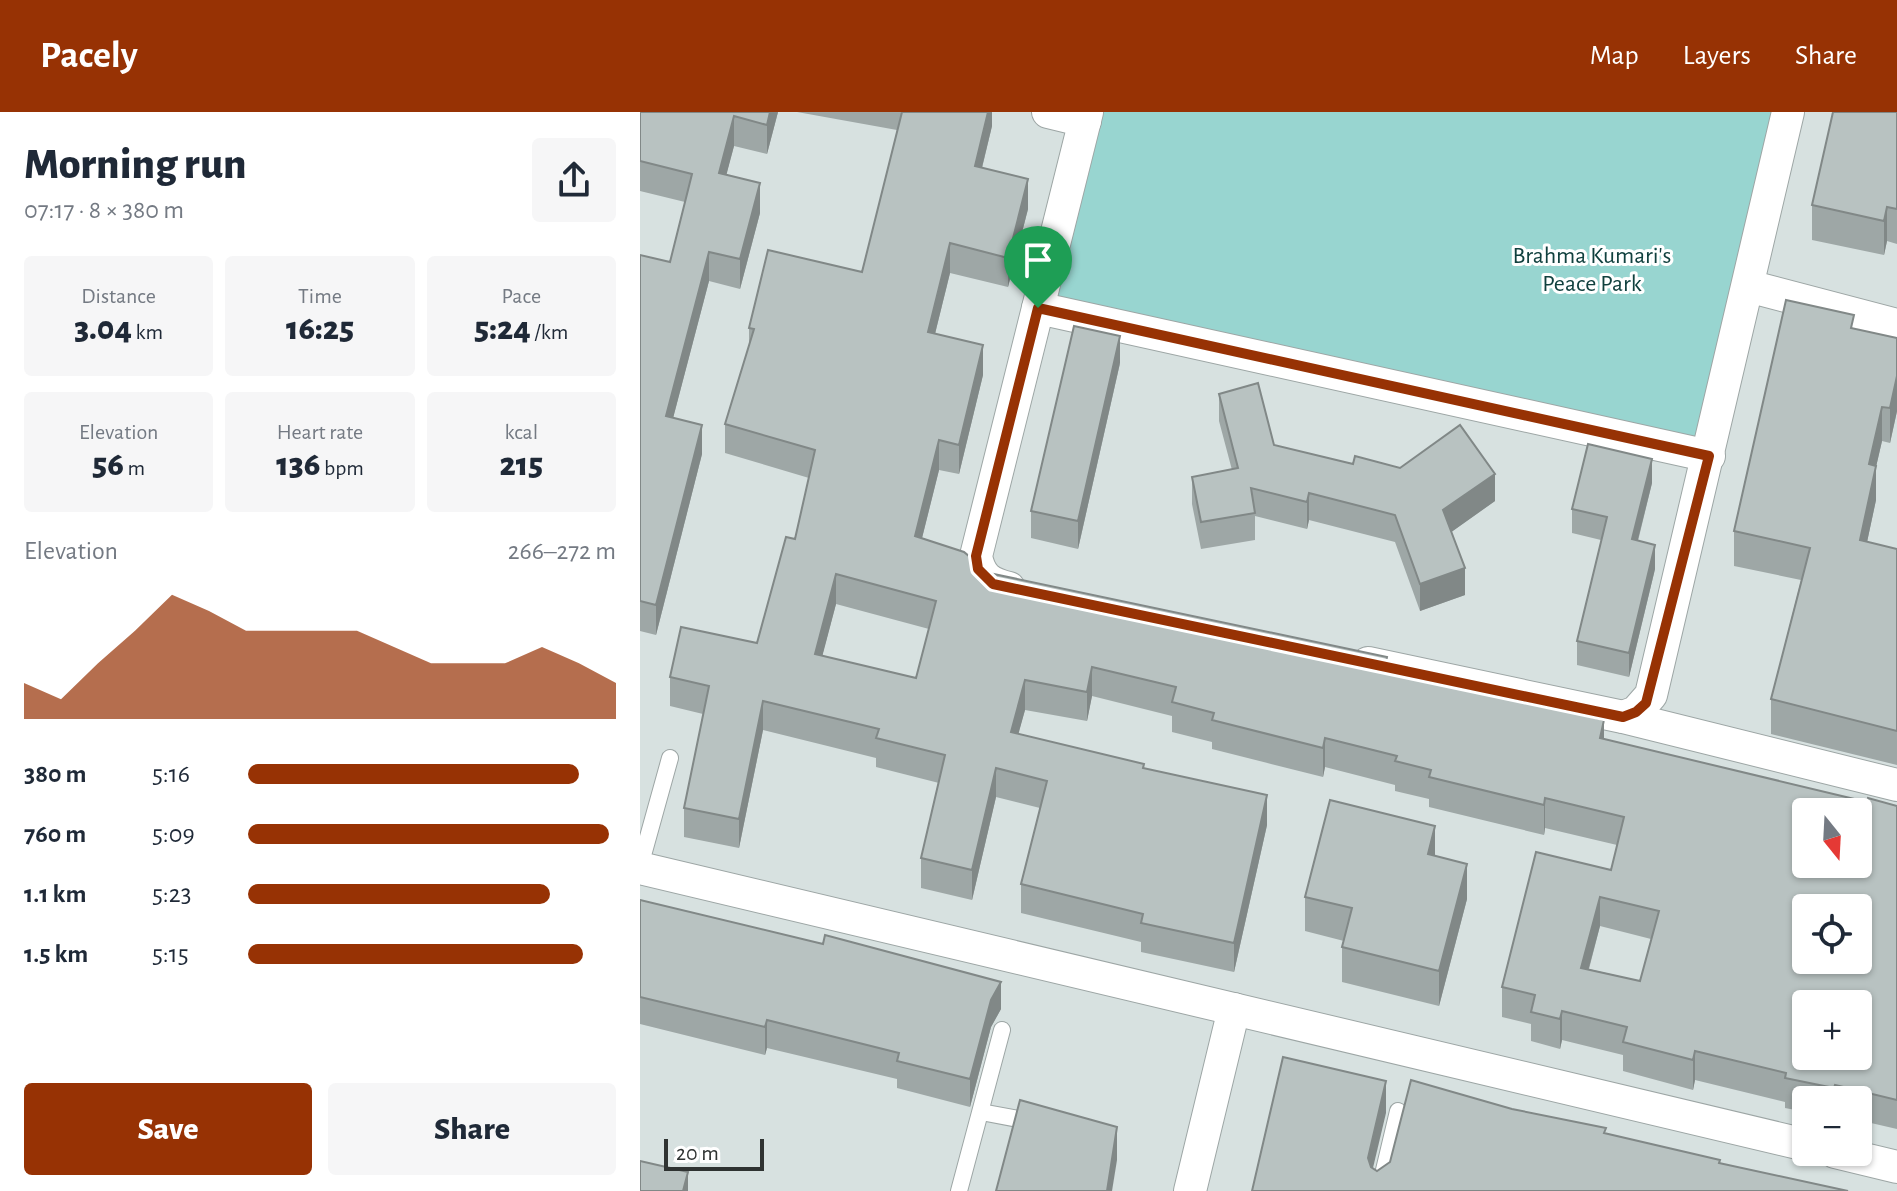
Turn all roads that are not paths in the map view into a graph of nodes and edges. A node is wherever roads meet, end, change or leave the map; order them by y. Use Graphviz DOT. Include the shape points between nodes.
graph roads {
  1 [pos="1048,112"];
  2 [pos="1788,112"];
  3 [pos="1086,117"];
  4 [pos="1748,286"];
  5 [pos="1038,308"];
  6 [pos="1897,325"];
  7 [pos="1709,456"];
  8 [pos="1039,594"];
  9 [pos="1331,655"];
  10 [pos="1623,717"];
  11 [pos="670,758"];
  12 [pos="1897,785"];
  13 [pos="640,867"];
  14 [pos="1234,1009"];
  15 [pos="1002,1030"];
  16 [pos="1398,1111"];
  17 [pos="981,1112"];
  18 [pos="1054,1125"];
  19 [pos="1792,1142"];
  20 [pos="1872,1161"];
  21 [pos="1897,1167"];
  22 [pos="959,1191"];
  23 [pos="1190,1191"];
  24 [pos="1379,1191"];
  1 -- 3 [label="street"];
  2 -- 4 [label="street"];
  3 -- 5 [label="street"];
  4 -- 6 [label="street"];
  4 -- 7 [label="street"];
  5 -- 7 [label="street"];
  5 -- 8 [label="street" via="976,556 978,569 993,584"];
  7 -- 10 [label="street" via="1651,695 1636,712"];
  9 -- 10 [label="street"];
  10 -- 12 [label="street"];
  11 -- 13 [label="lane"];
  13 -- 14 [label="street"];
  14 -- 19 [label="street"];
  14 -- 23 [label="street"];
  15 -- 17 [label="lane"];
  16 -- 24 [label="lane"];
  17 -- 18 [label="lane"];
  17 -- 22 [label="lane"];
  20 -- 21 [label="street"];
}
